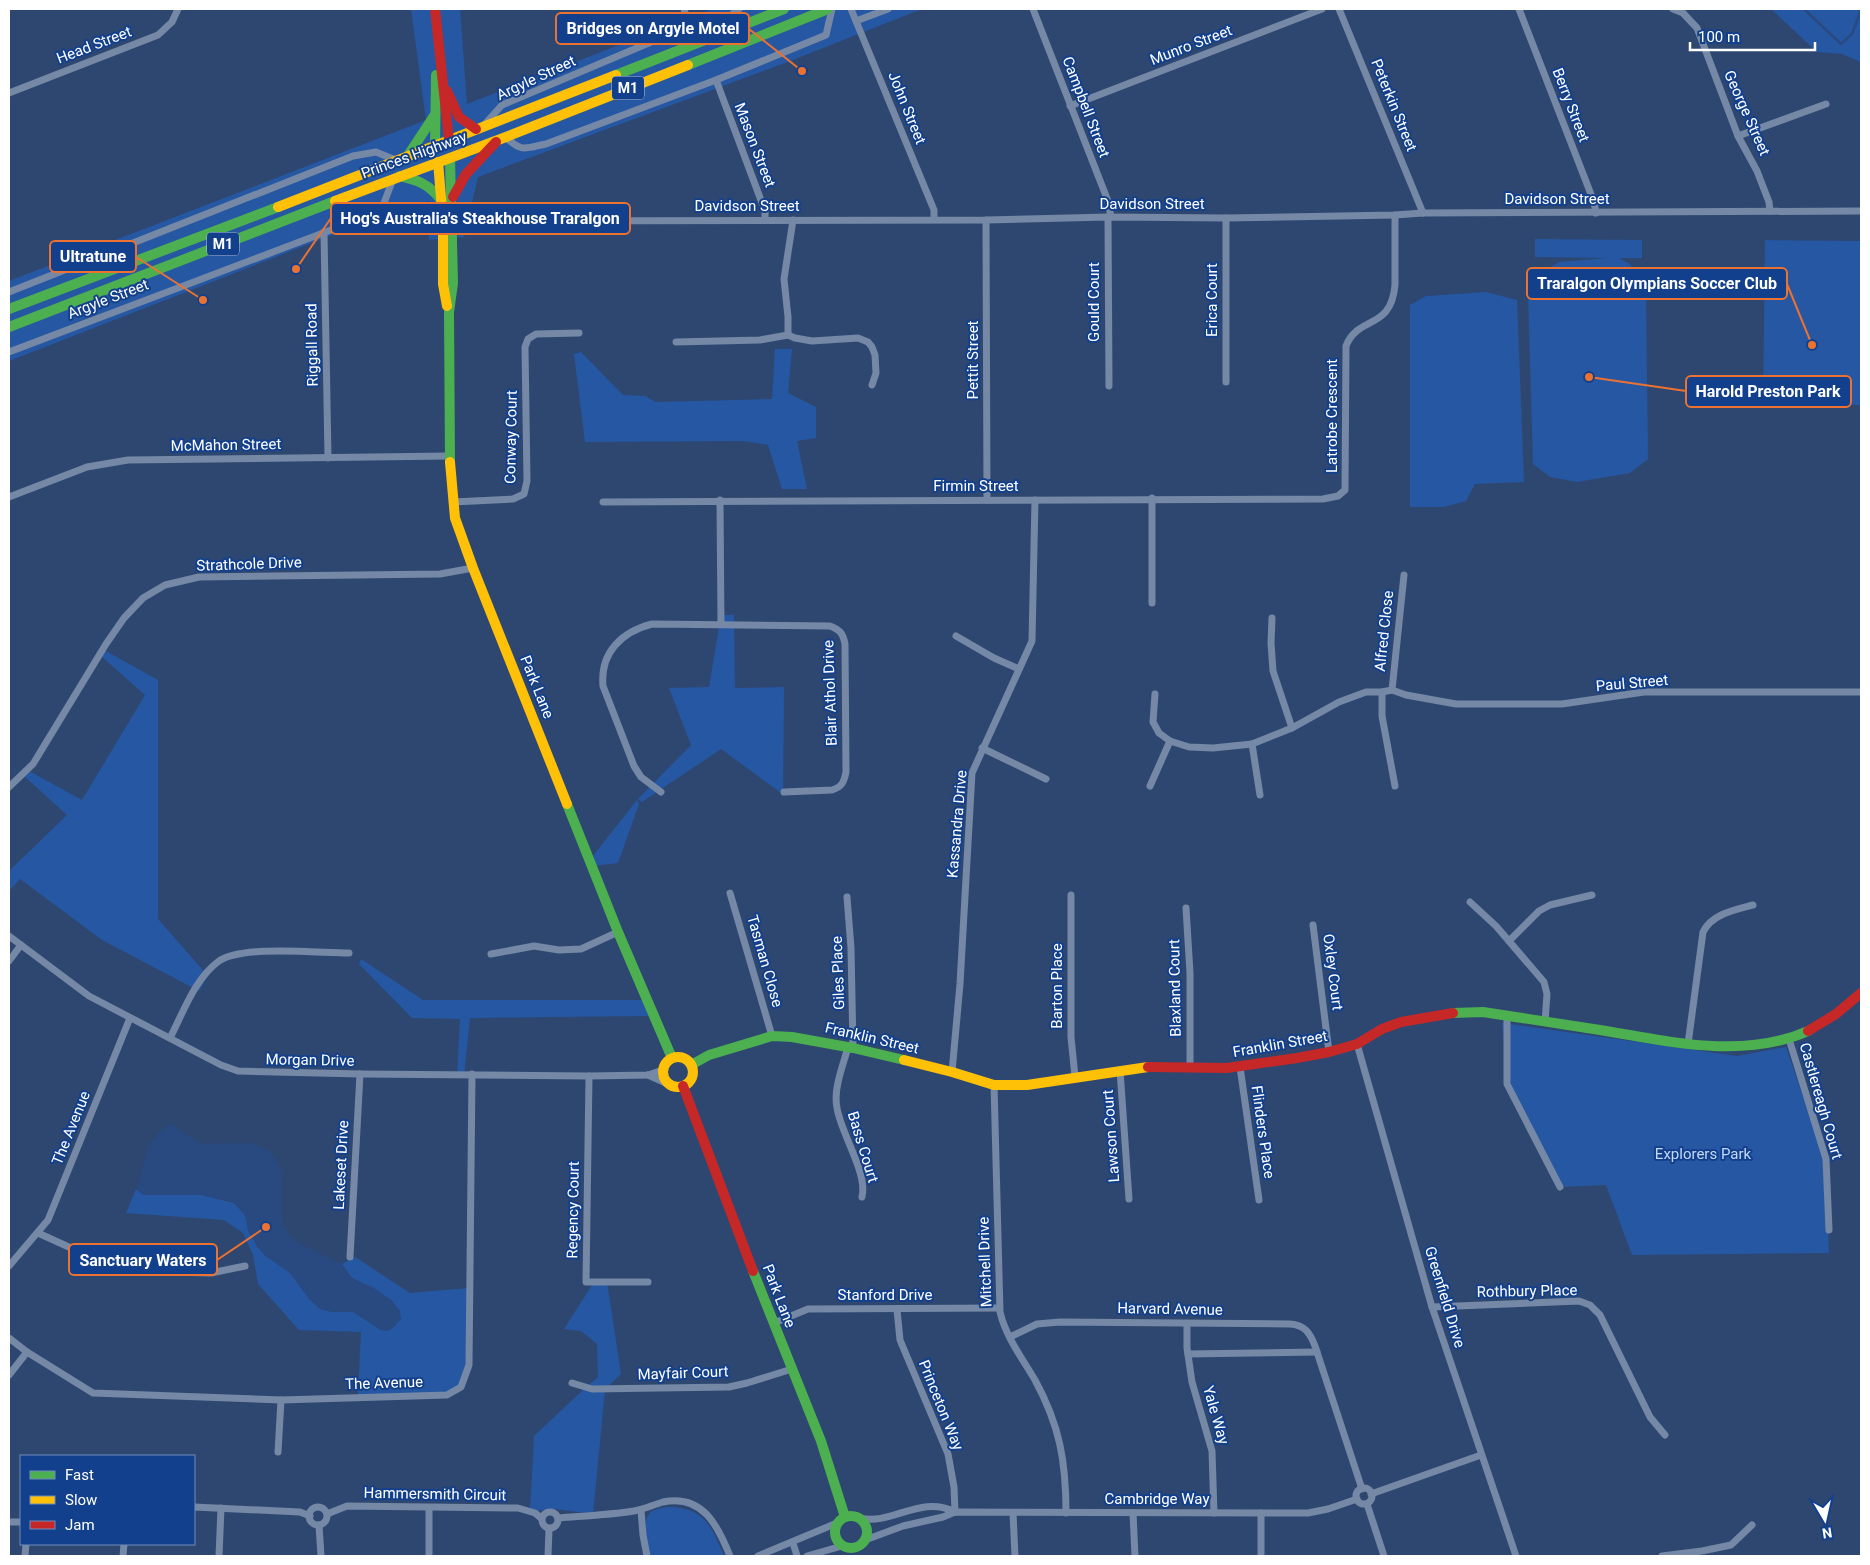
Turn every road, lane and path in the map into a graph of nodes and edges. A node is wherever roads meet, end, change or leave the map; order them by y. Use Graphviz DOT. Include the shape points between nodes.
graph roads {
  1 [pos="178,9"];
  2 [pos="435,9"];
  3 [pos="684,9"];
  4 [pos="739,9"];
  5 [pos="784,9"];
  6 [pos="828,9"];
  7 [pos="832,9"];
  8 [pos="851,9"];
  9 [pos="888,9"];
  10 [pos="1033,9"];
  11 [pos="1322,9"];
  12 [pos="1339,9"];
  13 [pos="1519,9"];
  14 [pos="1673,9"];
  15 [pos="856,21"];
  16 [pos="688,26"];
  17 [pos="437,32"];
  18 [pos="711,37"];
  19 [pos="696,43"];
  20 [pos="442,76"];
  21 [pos="716,80"];
  22 [pos="9,93"];
  23 [pos="1826,104"];
  24 [pos="1070,106"];
  25 [pos="436,112"];
  26 [pos="480,127"];
  27 [pos="1738,136"];
  28 [pos="502,139"];
  29 [pos="449,140"];
  30 [pos="435,146"];
  31 [pos="450,158"];
  32 [pos="402,159"];
  33 [pos="438,162"];
  34 [pos="396,177"];
  35 [pos="447,201"];
  36 [pos="1770,211"];
  37 [pos="1861,211"];
  38 [pos="1423,213"];
  39 [pos="1596,213"];
  40 [pos="1395,215"];
  41 [pos="1109,217"];
  42 [pos="1226,218"];
  43 [pos="934,219"];
  44 [pos="765,220"];
  45 [pos="793,220"];
  46 [pos="986,220"];
  47 [pos="448,221"];
  48 [pos="324,232"];
  49 [pos="9,292"];
  50 [pos="9,309"];
  51 [pos="9,327"];
  52 [pos="579,334"];
  53 [pos="788,335"];
  54 [pos="676,342"];
  55 [pos="9,352"];
  56 [pos="1226,382"];
  57 [pos="872,385"];
  58 [pos="1108,386"];
  59 [pos="449,456"];
  60 [pos="328,458"];
  61 [pos="1345,490"];
  62 [pos="9,497"];
  63 [pos="1152,498"];
  64 [pos="720,500"];
  65 [pos="987,500"];
  66 [pos="1034,500"];
  67 [pos="453,502"];
  68 [pos="603,502"];
  69 [pos="473,568"];
  70 [pos="1404,575"];
  71 [pos="1152,603"];
  72 [pos="1272,618"];
  73 [pos="721,624"];
  74 [pos="956,636"];
  75 [pos="1020,669"];
  76 [pos="1392,690"];
  77 [pos="1382,692"];
  78 [pos="1861,692"];
  79 [pos="1155,694"];
  80 [pos="1292,728"];
  81 [pos="1170,741"];
  82 [pos="1252,744"];
  83 [pos="982,748"];
  84 [pos="1046,779"];
  85 [pos="1150,786"];
  86 [pos="1395,786"];
  87 [pos="9,788"];
  88 [pos="661,792"];
  89 [pos="784,792"];
  90 [pos="1260,796"];
  91 [pos="730,893"];
  92 [pos="1071,895"];
  93 [pos="1592,895"];
  94 [pos="847,897"];
  95 [pos="1470,902"];
  96 [pos="1753,905"];
  97 [pos="1186,908"];
  98 [pos="1313,925"];
  99 [pos="618,932"];
  100 [pos="9,936"];
  101 [pos="1509,940"];
  102 [pos="20,945"];
  103 [pos="349,953"];
  104 [pos="491,954"];
  105 [pos="9,961"];
  106 [pos="1861,993"];
  107 [pos="1507,1016"];
  108 [pos="130,1018"];
  109 [pos="1546,1022"];
  110 [pos="772,1036"];
  111 [pos="170,1038"];
  112 [pos="1789,1039"];
  113 [pos="1357,1044"];
  114 [pos="1688,1044"];
  115 [pos="851,1048"];
  116 [pos="1329,1052"];
  117 [pos="672,1058"];
  118 [pos="691,1065"];
  119 [pos="1240,1067"];
  120 [pos="1190,1068"];
  121 [pos="663,1070"];
  122 [pos="1120,1070"];
  123 [pos="952,1072"];
  124 [pos="360,1074"];
  125 [pos="472,1074"];
  126 [pos="648,1075"];
  127 [pos="589,1076"];
  128 [pos="1074,1077"];
  129 [pos="668,1084"];
  130 [pos="994,1085"];
  131 [pos="683,1086"];
  132 [pos="1560,1187"];
  133 [pos="862,1197"];
  134 [pos="1129,1199"];
  135 [pos="1260,1200"];
  136 [pos="1829,1230"];
  137 [pos="38,1233"];
  138 [pos="350,1257"];
  139 [pos="9,1266"];
  140 [pos="245,1266"];
  141 [pos="648,1282"];
  142 [pos="1432,1307"];
  143 [pos="999,1308"];
  144 [pos="897,1310"];
  145 [pos="774,1323"];
  146 [pos="1187,1324"];
  147 [pos="1010,1336"];
  148 [pos="9,1338"];
  149 [pos="27,1352"];
  150 [pos="1317,1352"];
  151 [pos="1188,1354"];
  152 [pos="792,1369"];
  153 [pos="9,1375"];
  154 [pos="572,1383"];
  155 [pos="281,1400"];
  156 [pos="1665,1435"];
  157 [pos="278,1452"];
  158 [pos="1481,1454"];
  159 [pos="1362,1489"];
  160 [pos="1371,1494"];
  161 [pos="1357,1499"];
  162 [pos="1366,1504"];
  163 [pos="195,1507"];
  164 [pos="221,1508"];
  165 [pos="429,1508"];
  166 [pos="640,1510"];
  167 [pos="955,1512"];
  168 [pos="1134,1512"];
  169 [pos="1013,1513"];
  170 [pos="1066,1513"];
  171 [pos="1214,1513"];
  172 [pos="1261,1513"];
  173 [pos="327,1514"];
  174 [pos="310,1516"];
  175 [pos="541,1518"];
  176 [pos="558,1518"];
  177 [pos="860,1518"];
  178 [pos="841,1520"];
  179 [pos="318,1524"];
  180 [pos="1752,1525"];
  181 [pos="549,1528"];
  182 [pos="793,1543"];
  183 [pos="862,1543"];
  184 [pos="842,1546"];
  185 [pos="219,1556"];
  186 [pos="321,1556"];
  187 [pos="429,1556"];
  188 [pos="548,1556"];
  189 [pos="647,1556"];
  190 [pos="730,1556"];
  191 [pos="758,1556"];
  192 [pos="797,1556"];
  193 [pos="807,1556"];
  194 [pos="864,1556"];
  195 [pos="1015,1556"];
  196 [pos="1135,1556"];
  197 [pos="1261,1556"];
  198 [pos="1384,1556"];
  199 [pos="1516,1556"];
  200 [pos="1662,1556"];
  1 -- 22 [label="street, Head Street" via="172,22 158,35"];
  2 -- 17 [label="main road"];
  3 -- 16 [label="street"];
  4 -- 18 [label="street"];
  5 -- 18 [label="main road, Princes Highway / M1"];
  6 -- 28 [label="main road, Princes Highway / M1"];
  7 -- 21 [label="street" via="826,35"];
  8 -- 15 [label="street, John Street"];
  9 -- 15 [label="street"];
  10 -- 24 [label="street, Campbell Street"];
  11 -- 24 [label="street, Munro Street"];
  12 -- 38 [label="street, Peterkin Street"];
  13 -- 39 [label="street, Berry Street"];
  14 -- 27 [label="street, George Street" via="1683,13 1697,28"];
  15 -- 43 [label="street, John Street" via="934,210"];
  16 -- 19 [label="street"];
  16 -- 26 [label="street, Argyle Street" via="502,106"];
  17 -- 20 [label="main road, Park Lane"];
  17 -- 25 [label="main road, Park Lane"];
  18 -- 19 [label="main road, Princes Highway / M1"];
  19 -- 26 [label="main road, Princes Highway / M1"];
  20 -- 26 [label="main road" via="459,117"];
  20 -- 29 [label="main road, Park Lane"];
  21 -- 28 [label="street" via="546,144 515,147"];
  21 -- 44 [label="street, Mason Street" via="765,211"];
  23 -- 27 [label="street"];
  24 -- 41 [label="street, Campbell Street" via="1108,201"];
  25 -- 30 [label="main road, Park Lane"];
  25 -- 32 [label="main road" via="428,129"];
  26 -- 29 [label="main road, Princes Highway / M1"];
  27 -- 36 [label="street, George Street" via="1757,171"];
  28 -- 31 [label="main road, Princes Highway / M1"];
  28 -- 35 [label="main road" via="482,154"];
  29 -- 30 [label="main road, Princes Highway / M1"];
  29 -- 31 [label="main road, Park Lane"];
  30 -- 32 [label="main road, Princes Highway / M1"];
  30 -- 33 [label="main road, Park Lane"];
  31 -- 33 [label="main road, Princes Highway / M1"];
  31 -- 35 [label="main road, Park Lane"];
  32 -- 49 [label="street" via="376,152 353,156"];
  32 -- 50 [label="main road, Princes Highway / M1"];
  33 -- 34 [label="main road, Princes Highway / M1"];
  33 -- 35 [label="main road, Park Lane"];
  34 -- 35 [label="main road" via="417,180 432,187"];
  34 -- 48 [label="street, Argyle Street" via="381,211"];
  34 -- 51 [label="main road, Princes Highway / M1"];
  35 -- 47 [label="main road, Park Lane"];
  36 -- 37 [label="street, Davidson Street"];
  36 -- 39 [label="street, Davidson Street"];
  38 -- 39 [label="street, Davidson Street"];
  38 -- 40 [label="street, Davidson Street"];
  40 -- 42 [label="street, Davidson Street"];
  40 -- 61 [label="street, Latrobe Crescent" via="1395,285 1391,305 1386,313 1355,332 1346,346"];
  41 -- 42 [label="street, Davidson Street"];
  41 -- 46 [label="street, Davidson Street"];
  41 -- 58 [label="street, Gould Court"];
  42 -- 56 [label="street, Erica Court"];
  43 -- 45 [label="street, Davidson Street"];
  43 -- 46 [label="street, Davidson Street"];
  44 -- 45 [label="street, Davidson Street"];
  44 -- 47 [label="street, Davidson Street"];
  45 -- 53 [label="street" via="784,279"];
  46 -- 65 [label="street, Pettit Street"];
  47 -- 59 [label="main road, Park Lane" via="443,284 448,312"];
  48 -- 55 [label="street, Argyle Street"];
  48 -- 60 [label="street, Riggall Road"];
  52 -- 67 [label="street, Conway Court" via="527,337 527,480 524,494 513,499"];
  53 -- 54 [label="street" via="760,340"];
  53 -- 57 [label="street" via="802,340 858,338 868,342 876,365"];
  59 -- 60 [label="street, McMahon Street"];
  59 -- 67 [label="main road, Park Lane"];
  60 -- 62 [label="street, McMahon Street" via="128,460 87,467"];
  61 -- 63 [label="street, Firmin Street" via="1338,496 1323,498"];
  63 -- 66 [label="street, Firmin Street"];
  63 -- 71 [label="street"];
  64 -- 65 [label="street, Firmin Street"];
  64 -- 68 [label="street, Firmin Street"];
  64 -- 73 [label="street"];
  65 -- 66 [label="street, Firmin Street"];
  66 -- 75 [label="street, Kassandra Drive" via="1032,641"];
  67 -- 69 [label="main road, Park Lane" via="455,518"];
  69 -- 87 [label="street, Strathcole Drive" via="440,574 199,577 165,585 143,598 124,618 33,764"];
  69 -- 99 [label="main road, Park Lane"];
  70 -- 76 [label="street, Alfred Close"];
  72 -- 80 [label="street" via="1273,671"];
  73 -- 88 [label="street, Blair Athol Drive" via="652,624 638,628 625,635 606,659 603,686 634,766 641,777"];
  73 -- 89 [label="street, Blair Athol Drive" via="818,624 844,634 844,783 832,790"];
  74 -- 75 [label="street"];
  75 -- 83 [label="street, Kassandra Drive"];
  76 -- 77 [label="street"];
  76 -- 78 [label="street, Paul Street" via="1456,704 1562,704 1644,692"];
  77 -- 80 [label="street" via="1366,692 1339,702"];
  77 -- 86 [label="street" via="1382,716"];
  79 -- 81 [label="street" via="1153,722 1159,733"];
  80 -- 82 [label="street"];
  81 -- 82 [label="street" via="1189,747 1213,748"];
  81 -- 85 [label="street"];
  82 -- 90 [label="street"];
  83 -- 84 [label="street"];
  83 -- 123 [label="street, Kassandra Drive" via="972,773"];
  91 -- 110 [label="street, Tasman Close"];
  92 -- 128 [label="street, Barton Place"];
  93 -- 101 [label="street" via="1550,905 1539,911"];
  94 -- 115 [label="street, Giles Place" via="852,948"];
  95 -- 101 [label="street"];
  96 -- 114 [label="street" via="1716,918 1707,924 1703,932"];
  97 -- 120 [label="street, Blaxland Court"];
  98 -- 116 [label="street, Oxley Court"];
  99 -- 104 [label="street" via="581,949 534,946"];
  99 -- 117 [label="main road, Park Lane"];
  100 -- 102 [label="street, Morgan Drive"];
  101 -- 109 [label="street" via="1544,982"];
  102 -- 105 [label="street"];
  102 -- 108 [label="street, Morgan Drive" via="76,988"];
  103 -- 111 [label="street" via="276,952 229,956 209,970 198,984"];
  106 -- 112 [label="main road, Franklin Street" via="1830,1018"];
  107 -- 109 [label="main road, Franklin Street"];
  107 -- 113 [label="main road, Franklin Street" via="1483,1012 1439,1014 1401,1022"];
  107 -- 132 [label="street" via="1508,1084"];
  108 -- 111 [label="street, Morgan Drive"];
  108 -- 137 [label="street, The Avenue" via="48,1220"];
  109 -- 114 [label="main road, Franklin Street"];
  110 -- 115 [label="main road, Franklin Street" via="811,1039"];
  110 -- 118 [label="main road, Franklin Street" via="709,1055"];
  111 -- 124 [label="street, Morgan Drive" via="238,1071"];
  112 -- 114 [label="main road, Franklin Street" via="1740,1047"];
  112 -- 136 [label="street, Castlereagh Court" via="1826,1159"];
  113 -- 116 [label="main road, Franklin Street"];
  113 -- 142 [label="street, Greenfield Drive"];
  115 -- 123 [label="main road, Franklin Street"];
  115 -- 133 [label="street, Bass Court" via="836,1096 836,1107 861,1175"];
  116 -- 119 [label="main road, Franklin Street"];
  117 -- 118 [label="main road" via="681,1057"];
  117 -- 121 [label="main road"];
  118 -- 131 [label="main road" via="693,1074"];
  119 -- 120 [label="main road, Franklin Street"];
  119 -- 135 [label="street, Flinders Place"];
  120 -- 122 [label="main road, Franklin Street" via="1160,1066"];
  121 -- 126 [label="street, Morgan Drive"];
  121 -- 129 [label="main road"];
  122 -- 128 [label="main road, Franklin Street"];
  122 -- 134 [label="street, Lawson Court"];
  123 -- 130 [label="main road, Franklin Street"];
  124 -- 125 [label="street, Morgan Drive"];
  124 -- 138 [label="street, Lakeset Drive"];
  125 -- 127 [label="street, Morgan Drive"];
  125 -- 155 [label="street, The Avenue" via="469,1365 461,1387 447,1395"];
  126 -- 127 [label="street, Morgan Drive"];
  126 -- 129 [label="street, Morgan Drive"];
  127 -- 141 [label="street, Regency Court" via="586,1282"];
  128 -- 130 [label="main road, Franklin Street" via="1027,1085"];
  129 -- 131 [label="main road"];
  130 -- 143 [label="street, Mitchell Drive"];
  131 -- 145 [label="main road, Park Lane"];
  137 -- 139 [label="street, The Avenue"];
  137 -- 140 [label="street" via="115,1268 142,1272 211,1273"];
  142 -- 156 [label="street, Rothbury Place" via="1578,1301 1590,1305 1600,1315 1650,1417"];
  142 -- 158 [label="street, Greenfield Drive"];
  143 -- 144 [label="street, Stanford Drive"];
  143 -- 147 [label="street, Mitchell Drive"];
  144 -- 145 [label="street, Stanford Drive" via="808,1309"];
  144 -- 167 [label="street, Princeton Way" via="900,1340 948,1454"];
  145 -- 152 [label="main road, Park Lane"];
  146 -- 147 [label="street, Harvard Avenue" via="1047,1322"];
  146 -- 150 [label="street, Harvard Avenue" via="1295,1324 1308,1332"];
  146 -- 151 [label="street, Yale Way"];
  147 -- 170 [label="street, Mitchell Drive" via="1035,1381 1056,1431 1065,1464"];
  148 -- 149 [label="street, The Avenue"];
  149 -- 153 [label="street"];
  149 -- 155 [label="street, The Avenue" via="93,1393"];
  150 -- 151 [label="street"];
  150 -- 159 [label="street, Harvard Avenue"];
  151 -- 171 [label="street, Yale Way" via="1192,1382 1212,1451"];
  152 -- 154 [label="street, Mayfair Court" via="729,1387 592,1389"];
  152 -- 178 [label="main road, Park Lane" via="821,1441"];
  155 -- 157 [label="street"];
  158 -- 160 [label="street"];
  158 -- 199 [label="street, Greenfield Drive"];
  159 -- 160 [label="street"];
  159 -- 161 [label="street"];
  160 -- 162 [label="street"];
  161 -- 162 [label="street"];
  161 -- 172 [label="street, Cambridge Way" via="1317,1512"];
  162 -- 198 [label="street"];
  163 -- 164 [label="street, Hammersmith Circuit"];
  164 -- 174 [label="street, Hammersmith Circuit" via="300,1512"];
  164 -- 185 [label="street"];
  165 -- 173 [label="street, Hammersmith Circuit" via="347,1506"];
  165 -- 175 [label="street, Hammersmith Circuit" via="518,1508"];
  165 -- 187 [label="street"];
  166 -- 176 [label="street, Hammersmith Circuit"];
  166 -- 189 [label="street"];
  166 -- 190 [label="street, Hammersmith Circuit" via="676,1501 697,1507 712,1519"];
  167 -- 169 [label="street, Cambridge Way"];
  167 -- 177 [label="street, Cambridge Way" via="925,1506 876,1520"];
  167 -- 183 [label="street, Cambridge Way" via="903,1526"];
  168 -- 170 [label="street, Cambridge Way"];
  168 -- 171 [label="street, Cambridge Way"];
  168 -- 196 [label="street"];
  169 -- 170 [label="street, Cambridge Way"];
  169 -- 195 [label="street"];
  171 -- 172 [label="street, Cambridge Way"];
  172 -- 197 [label="street"];
  173 -- 174 [label="street, Hammersmith Circuit" via="320,1507 314,1508"];
  173 -- 179 [label="street, Hammersmith Circuit" via="325,1521"];
  174 -- 179 [label="street" via="313,1523"];
  175 -- 176 [label="street, Hammersmith Circuit" via="549,1511"];
  175 -- 181 [label="street, Hammersmith Circuit"];
  176 -- 181 [label="street" via="555,1526"];
  177 -- 178 [label="main road" via="850,1516"];
  177 -- 183 [label="main road" via="868,1532"];
  178 -- 182 [label="street"];
  178 -- 184 [label="main road" via="834,1530"];
  179 -- 186 [label="street"];
  180 -- 200 [label="street" via="1731,1545"];
  181 -- 188 [label="street"];
  182 -- 191 [label="street"];
  182 -- 192 [label="street"];
  183 -- 184 [label="main road" via="848,1548"];
  183 -- 194 [label="main road"];
  184 -- 193 [label="street"];
}
